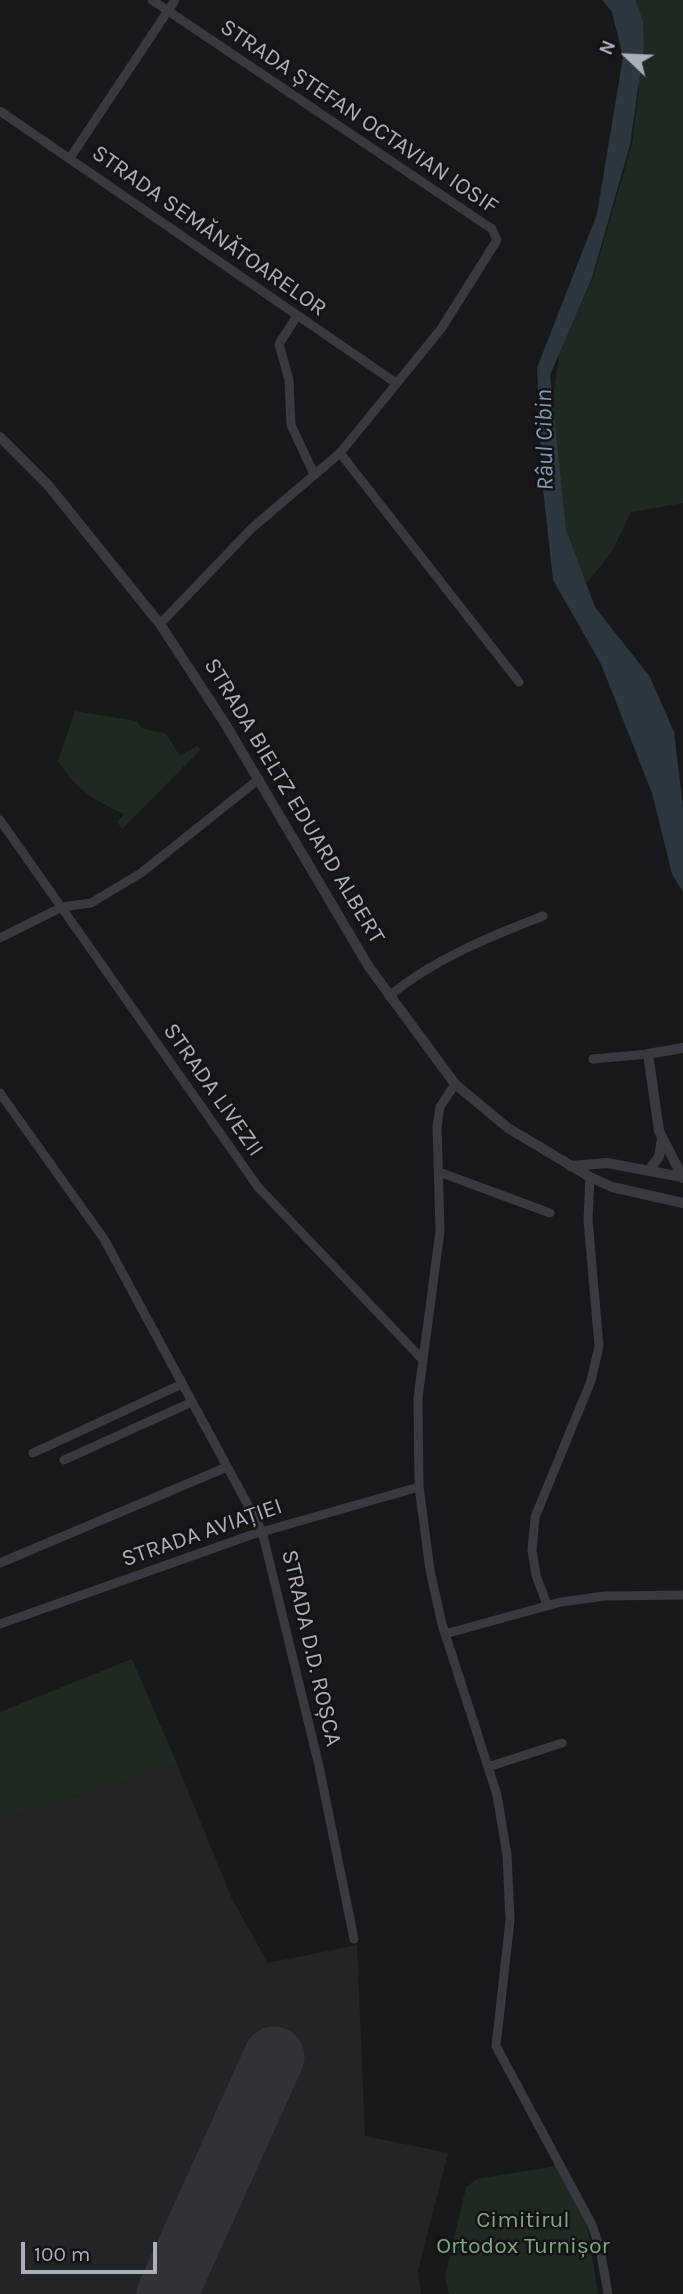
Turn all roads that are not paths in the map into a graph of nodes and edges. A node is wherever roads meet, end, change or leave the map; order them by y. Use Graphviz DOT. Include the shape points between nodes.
graph roads {
  1 [pos="152,0"];
  2 [pos="175,0"];
  3 [pos="168,10"];
  4 [pos="0,111"];
  5 [pos="70,158"];
  6 [pos="297,316"];
  7 [pos="396,383"];
  8 [pos="0,437"];
  9 [pos="340,453"];
  10 [pos="314,474"];
  11 [pos="160,624"];
  12 [pos="519,682"];
  13 [pos="259,779"];
  14 [pos="0,820"];
  15 [pos="62,907"];
  16 [pos="543,916"];
  17 [pos="0,938"];
  18 [pos="389,996"];
  19 [pos="683,1048"];
  20 [pos="648,1054"];
  21 [pos="593,1059"];
  22 [pos="455,1084"];
  23 [pos="0,1093"];
  24 [pos="662,1139"];
  25 [pos="570,1166"];
  26 [pos="649,1170"];
  27 [pos="439,1172"];
  28 [pos="590,1177"];
  29 [pos="682,1178"];
  30 [pos="683,1203"];
  31 [pos="550,1213"];
  32 [pos="423,1360"];
  33 [pos="182,1384"];
  34 [pos="192,1402"];
  35 [pos="33,1453"];
  36 [pos="64,1460"];
  37 [pos="227,1467"];
  38 [pos="419,1487"];
  39 [pos="262,1531"];
  40 [pos="0,1563"];
  41 [pos="683,1595"];
  42 [pos="547,1605"];
  43 [pos="0,1624"];
  44 [pos="445,1634"];
  45 [pos="562,1743"];
  46 [pos="488,1767"];
  47 [pos="354,1939"];
  48 [pos="608,2294"];
  1 -- 3 [label="street, STRADA ȘTEFAN OCTAVIAN IOSIF"];
  2 -- 3 [label="street"];
  3 -- 5 [label="street"];
  3 -- 7 [label="street, STRADA ȘTEFAN OCTAVIAN IOSIF" via="496,233 461,301"];
  4 -- 5 [label="street, STRADA SEMĂNĂTOARELOR"];
  5 -- 6 [label="street, STRADA SEMĂNĂTOARELOR"];
  6 -- 7 [label="street, STRADA SEMĂNĂTOARELOR"];
  6 -- 10 [label="street" via="279,344 289,380 291,425"];
  7 -- 9 [label="street, STRADA ȘTEFAN OCTAVIAN IOSIF"];
  8 -- 11 [label="street, STRADA BIELTZ EDUARD ALBERT" via="48,485"];
  9 -- 10 [label="street, STRADA ȘTEFAN OCTAVIAN IOSIF"];
  9 -- 12 [label="street"];
  10 -- 11 [label="street, STRADA ȘTEFAN OCTAVIAN IOSIF" via="252,528"];
  11 -- 13 [label="street, STRADA BIELTZ EDUARD ALBERT"];
  13 -- 15 [label="street" via="141,873 91,903"];
  13 -- 18 [label="street, STRADA BIELTZ EDUARD ALBERT"];
  14 -- 15 [label="street, STRADA LIVEZII"];
  15 -- 17 [label="street"];
  15 -- 32 [label="street, STRADA LIVEZII" via="258,1187"];
  16 -- 18 [label="street" via="447,958"];
  18 -- 22 [label="street, STRADA BIELTZ EDUARD ALBERT"];
  19 -- 20 [label="street"];
  20 -- 21 [label="street"];
  20 -- 24 [label="street"];
  22 -- 25 [label="street, STRADA BIELTZ EDUARD ALBERT" via="499,1121"];
  22 -- 27 [label="street" via="438,1114"];
  23 -- 33 [label="street, STRADA D.D. ROȘCA" via="104,1238"];
  24 -- 26 [label="street" via="659,1157"];
  24 -- 29 [label="street"];
  25 -- 26 [label="street" via="607,1163"];
  25 -- 28 [label="street, STRADA BIELTZ EDUARD ALBERT"];
  26 -- 29 [label="street"];
  27 -- 31 [label="street"];
  27 -- 32 [label="street" via="440,1231"];
  28 -- 30 [label="street, STRADA BIELTZ EDUARD ALBERT" via="612,1187"];
  28 -- 42 [label="street" via="588,1220 599,1346 591,1381 535,1517 532,1550"];
  32 -- 38 [label="street" via="418,1398"];
  33 -- 34 [label="street, STRADA D.D. ROȘCA"];
  33 -- 35 [label="street"];
  34 -- 36 [label="street"];
  34 -- 37 [label="street, STRADA D.D. ROȘCA"];
  37 -- 39 [label="street, STRADA D.D. ROȘCA"];
  37 -- 40 [label="street"];
  38 -- 39 [label="street, STRADA AVIAȚIEI"];
  38 -- 44 [label="street" via="430,1570"];
  39 -- 43 [label="street, STRADA AVIAȚIEI"];
  39 -- 47 [label="street, STRADA D.D. ROȘCA" via="319,1766"];
  41 -- 42 [label="street" via="605,1597"];
  42 -- 44 [label="street"];
  44 -- 46 [label="street"];
  45 -- 46 [label="street"];
  46 -- 48 [label="street" via="503,1826 509,1888 507,1961 496,2046 592,2225"];
}
